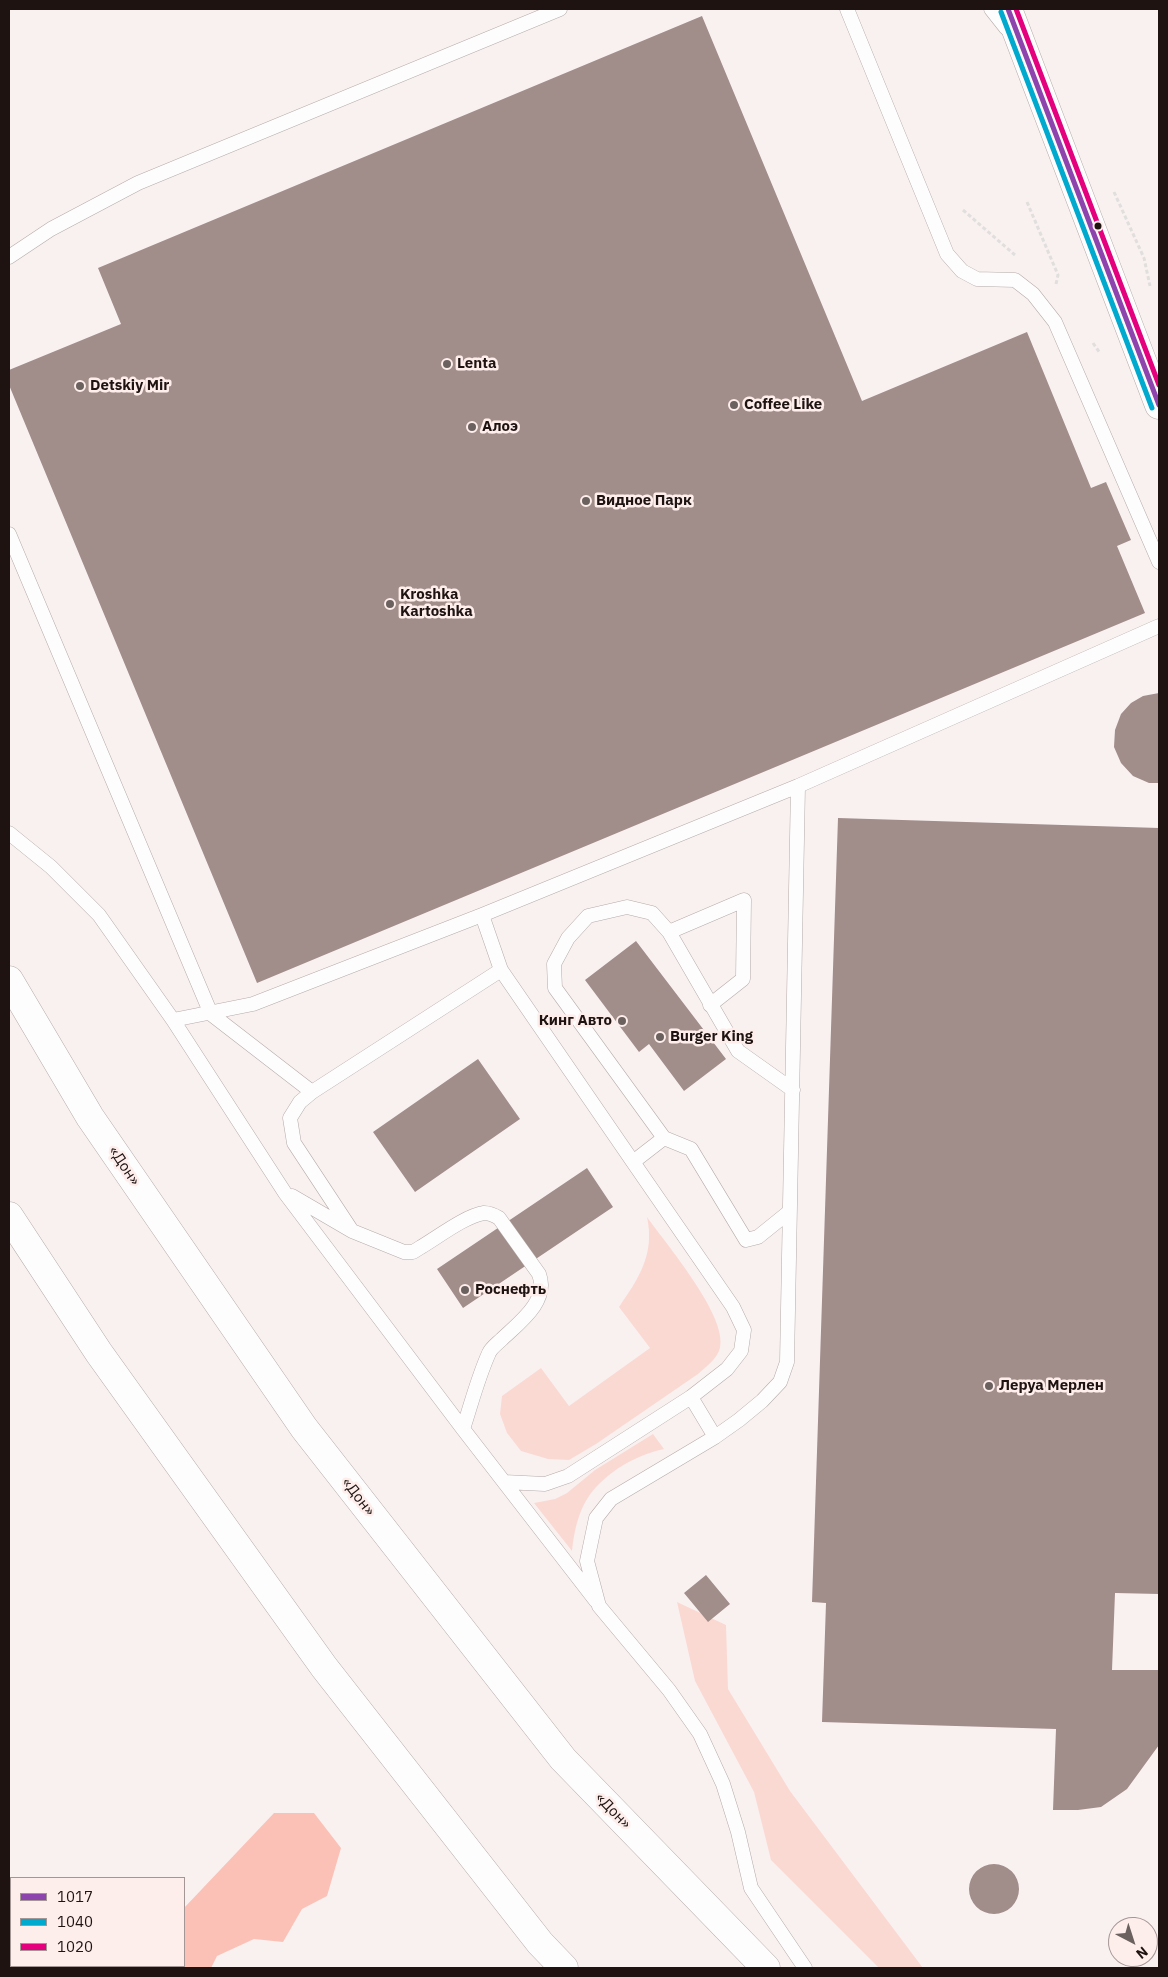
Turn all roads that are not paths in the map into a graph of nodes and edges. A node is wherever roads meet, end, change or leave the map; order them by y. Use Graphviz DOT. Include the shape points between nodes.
graph roads {
  1 [pos="560,9"];
  2 [pos="846,9"];
  3 [pos="991,9"];
  4 [pos="1008,9"];
  5 [pos="1023,49"];
  6 [pos="9,256"];
  7 [pos="1159,405"];
  8 [pos="9,534"];
  9 [pos="1159,562"];
  10 [pos="1159,626"];
  11 [pos="798,786"];
  12 [pos="9,833"];
  13 [pos="482,915"];
  14 [pos="669,932"];
  15 [pos="500,970"];
  16 [pos="9,980"];
  17 [pos="710,1005"];
  18 [pos="211,1014"];
  19 [pos="173,1020"];
  20 [pos="793,1090"];
  21 [pos="312,1092"];
  22 [pos="664,1138"];
  23 [pos="633,1162"];
  24 [pos="286,1193"];
  25 [pos="789,1212"];
  26 [pos="9,1216"];
  27 [pos="352,1231"];
  28 [pos="690,1397"];
  29 [pos="463,1430"];
  30 [pos="715,1437"];
  31 [pos="504,1482"];
  32 [pos="599,1606"];
  33 [pos="564,1968"];
  34 [pos="766,1968"];
  35 [pos="805,1968"];
  1 -- 6 [label="lane" via="138,183 51,229"];
  2 -- 9 [label="lane" via="947,254 962,271 977,279 1015,280 1033,294 1055,322"];
  3 -- 5 [label="lane"];
  4 -- 5 [label="main road"];
  5 -- 7 [label="main road"];
  8 -- 18 [label="lane"];
  10 -- 11 [label="lane"];
  11 -- 13 [label="lane"];
  11 -- 20 [label="lane"];
  12 -- 19 [label="lane" via="51,867 98,915"];
  13 -- 15 [label="lane"];
  13 -- 18 [label="lane" via="254,1004"];
  14 -- 17 [label="lane"];
  14 -- 17 [label="lane" via="744,900 743,979"];
  14 -- 22 [label="lane" via="652,913 627,907 588,916 568,938 554,964 554,988"];
  15 -- 21 [label="lane"];
  15 -- 23 [label="lane"];
  16 -- 34 [label="main road, «Дон»" via="90,1117 304,1428 563,1759"];
  17 -- 20 [label="lane" via="738,1051"];
  18 -- 19 [label="lane"];
  18 -- 21 [label="lane"];
  19 -- 24 [label="lane"];
  20 -- 25 [label="lane"];
  21 -- 27 [label="lane" via="300,1102 290,1118 294,1143"];
  22 -- 23 [label="lane"];
  22 -- 25 [label="lane" via="691,1149 746,1240 758,1237"];
  23 -- 28 [label="lane" via="733,1307 744,1330 741,1351 727,1369"];
  24 -- 27 [label="lane"];
  24 -- 29 [label="lane"];
  25 -- 30 [label="lane" via="788,1362 780,1382 762,1401"];
  26 -- 33 [label="main road" via="99,1353 324,1667 540,1943"];
  27 -- 29 [label="lane" via="404,1252 413,1252 470,1218 491,1214 499,1218 539,1274 543,1283 537,1303 490,1351"];
  28 -- 30 [label="lane"];
  28 -- 31 [label="lane" via="568,1476 545,1484"];
  29 -- 31 [label="lane"];
  30 -- 32 [label="lane" via="611,1499 596,1518 587,1561"];
  31 -- 32 [label="lane"];
  32 -- 35 [label="lane" via="669,1690 700,1734 723,1784 750,1888"];
}
